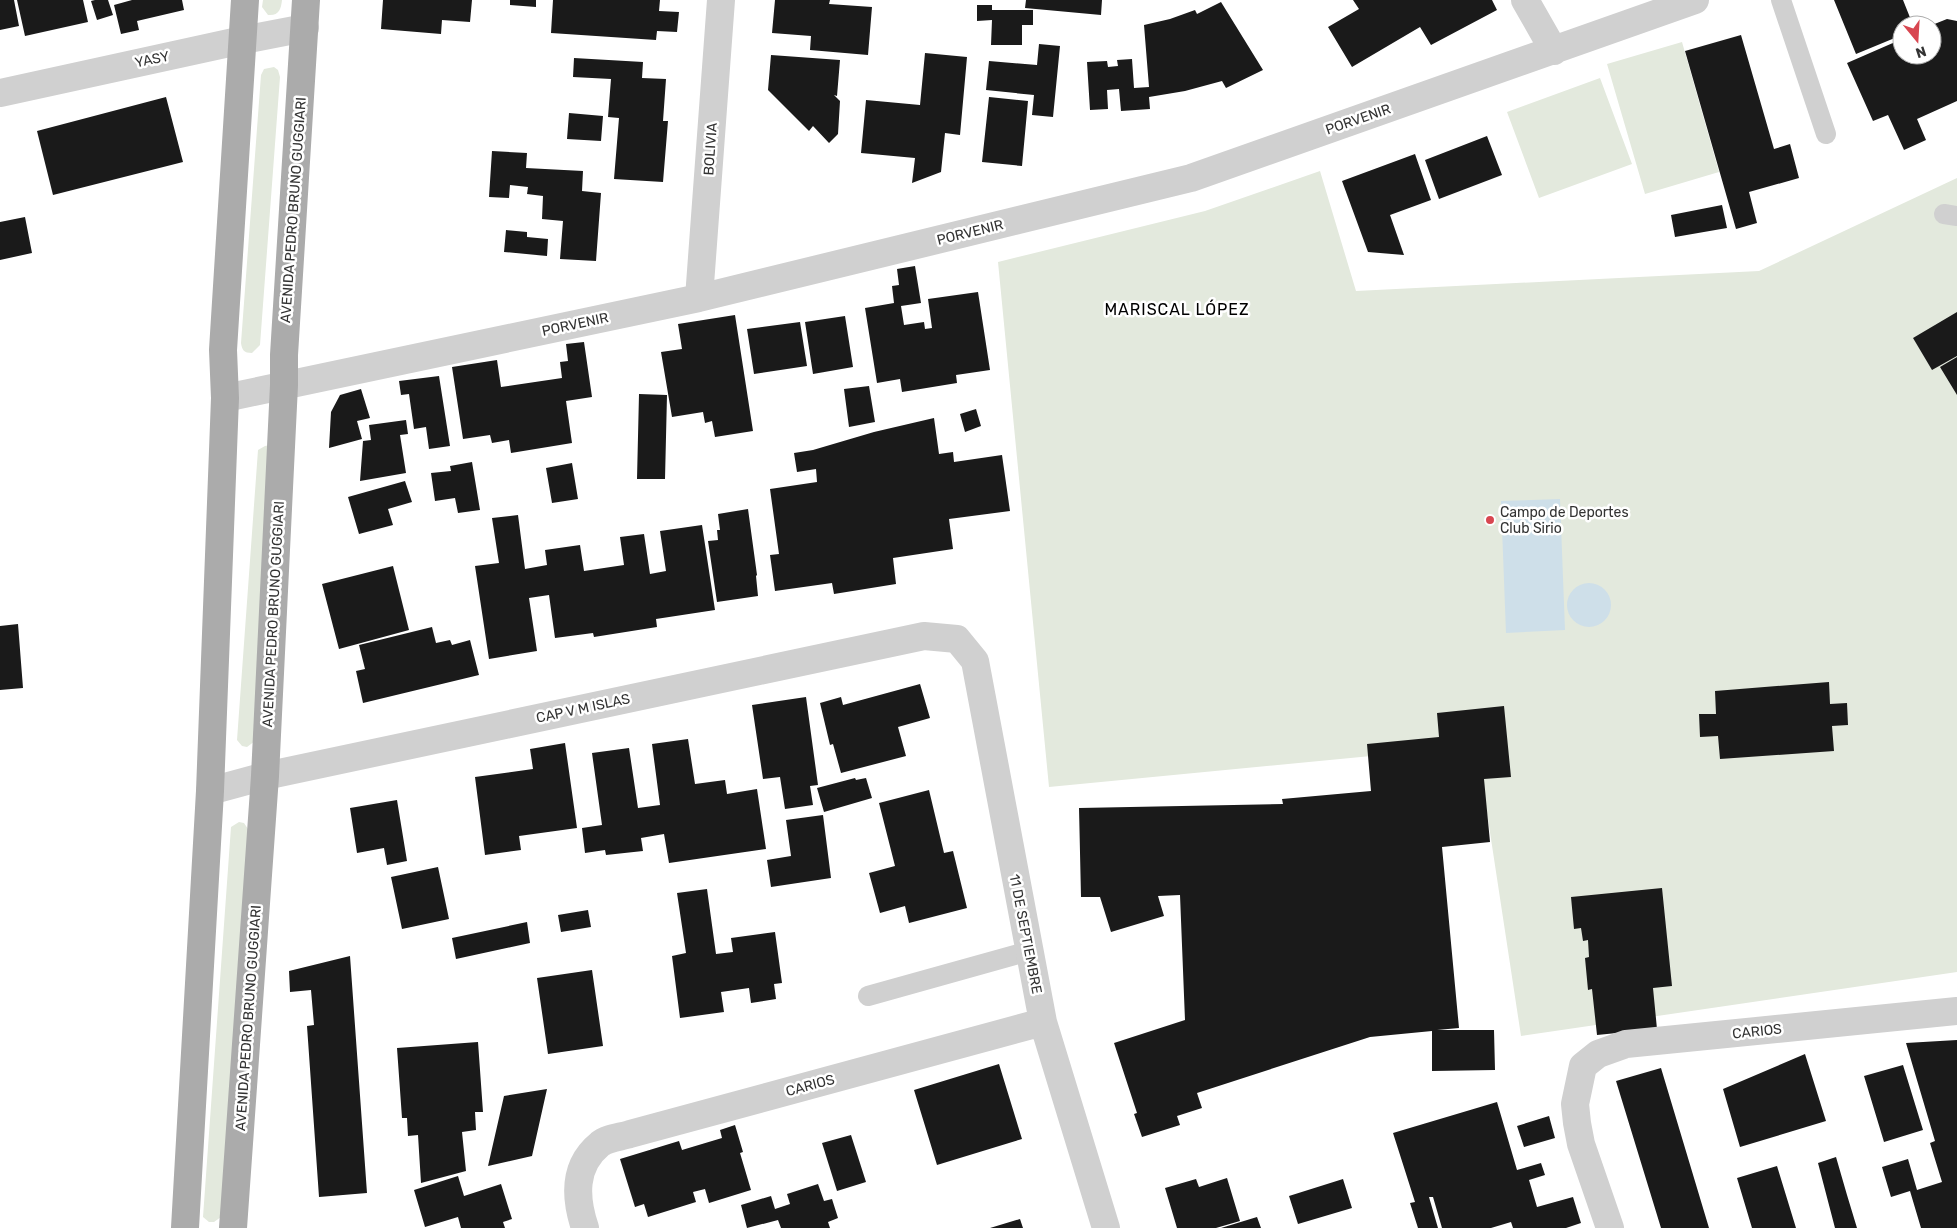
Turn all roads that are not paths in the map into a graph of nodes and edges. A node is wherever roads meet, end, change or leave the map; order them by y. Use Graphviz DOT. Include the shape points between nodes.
graph roads {
  1 [pos="245,0"];
  2 [pos="306,0"];
  3 [pos="721,0"];
  4 [pos="1525,0"];
  5 [pos="1695,0"];
  6 [pos="1781,0"];
  7 [pos="305,28"];
  8 [pos="243,40"];
  9 [pos="1554,51"];
  10 [pos="0,93"];
  11 [pos="1826,134"];
  12 [pos="699,298"];
  13 [pos="284,385"];
  14 [pos="225,398"];
  15 [pos="957,639"];
  16 [pos="266,776"];
  17 [pos="210,791"];
  18 [pos="1029,951"];
  19 [pos="868,996"];
  20 [pos="1957,1011"];
  21 [pos="1043,1022"];
  22 [pos="186,1228"];
  23 [pos="233,1228"];
  24 [pos="585,1228"];
  25 [pos="1106,1228"];
  26 [pos="1610,1228"];
  1 -- 8 [label="main road"];
  2 -- 7 [label="main road, AVENIDA PEDRO BRUNO GUGGIARI"];
  3 -- 12 [label="street, BOLIVIA"];
  4 -- 9 [label="street"];
  5 -- 9 [label="street, PORVENIR"];
  6 -- 11 [label="lane"];
  7 -- 8 [label="street, YASY"];
  7 -- 13 [label="main road, AVENIDA PEDRO BRUNO GUGGIARI"];
  8 -- 10 [label="street, YASY"];
  8 -- 14 [label="main road" via="223,350"];
  9 -- 12 [label="street, PORVENIR" via="1191,178"];
  12 -- 13 [label="street, PORVENIR"];
  13 -- 14 [label="street, PORVENIR"];
  13 -- 16 [label="main road, AVENIDA PEDRO BRUNO GUGGIARI"];
  14 -- 17 [label="main road"];
  15 -- 16 [label="street, CAP V M ISLAS" via="924,636"];
  15 -- 18 [label="street, 11 DE SEPTIEMBRE" via="974,661"];
  16 -- 17 [label="street, CAP V M ISLAS"];
  16 -- 23 [label="main road, AVENIDA PEDRO BRUNO GUGGIARI"];
  17 -- 22 [label="main road"];
  18 -- 19 [label="lane"];
  18 -- 21 [label="street, 11 DE SEPTIEMBRE"];
  20 -- 26 [label="street, CARIOS" via="1626,1044 1598,1054 1582,1066 1575,1104 1581,1144"];
  21 -- 24 [label="street, CARIOS" via="601,1143 584,1161 577,1190"];
  21 -- 25 [label="street, 11 DE SEPTIEMBRE"];
}
